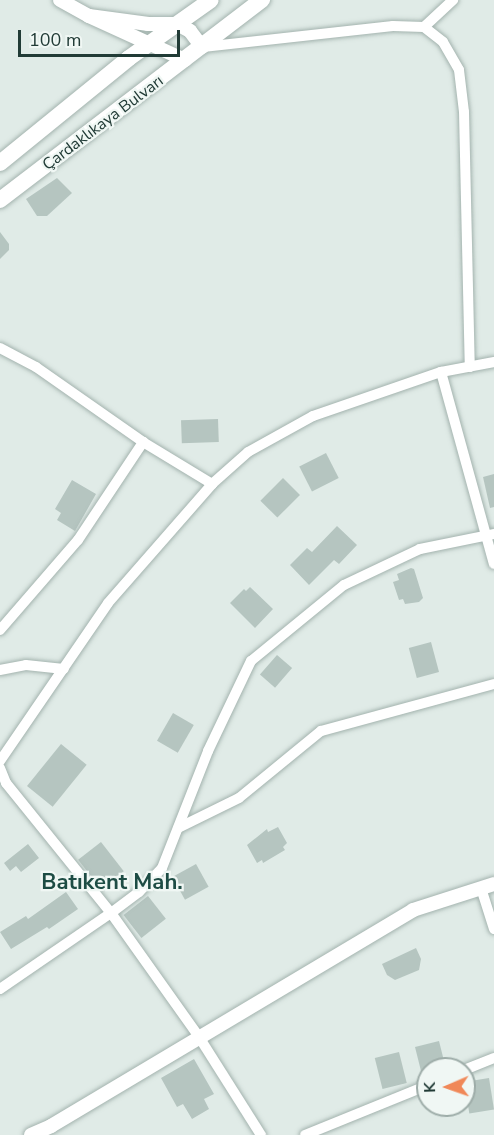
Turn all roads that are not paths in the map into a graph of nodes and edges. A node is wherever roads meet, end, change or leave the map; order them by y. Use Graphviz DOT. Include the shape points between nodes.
graph roads {
  1 [pos="60,0"];
  2 [pos="212,0"];
  3 [pos="262,0"];
  4 [pos="453,0"];
  5 [pos="88,16"];
  6 [pos="177,24"];
  7 [pos="424,27"];
  8 [pos="151,42"];
  9 [pos="202,47"];
  10 [pos="185,60"];
  11 [pos="0,164"];
  12 [pos="0,200"];
  13 [pos="0,348"];
  14 [pos="494,362"];
  15 [pos="470,367"];
  16 [pos="441,372"];
  17 [pos="143,442"];
  18 [pos="212,484"];
  19 [pos="491,535"];
  20 [pos="494,564"];
  21 [pos="0,630"];
  22 [pos="63,669"];
  23 [pos="0,670"];
  24 [pos="494,684"];
  25 [pos="0,761"];
  26 [pos="0,768"];
  27 [pos="178,828"];
  28 [pos="488,886"];
  29 [pos="111,913"];
  30 [pos="494,929"];
  31 [pos="0,989"];
  32 [pos="199,1037"];
  33 [pos="494,1058"];
  34 [pos="476,1065"];
  35 [pos="416,1090"];
  36 [pos="31,1135"];
  37 [pos="261,1135"];
  38 [pos="305,1135"];
  1 -- 5 [label="street"];
  2 -- 6 [label="main road, Çardaklıkaya Bulvarı"];
  3 -- 9 [label="main road, Çardaklıkaya Bulvarı"];
  4 -- 7 [label="street"];
  5 -- 6 [label="street"];
  5 -- 8 [label="street"];
  6 -- 8 [label="main road, Çardaklıkaya Bulvarı"];
  6 -- 9 [label="street" via="190,31"];
  7 -- 9 [label="street" via="393,26"];
  7 -- 15 [label="street" via="443,42 459,70 462,91"];
  8 -- 10 [label="street"];
  8 -- 11 [label="main road, Çardaklıkaya Bulvarı"];
  9 -- 10 [label="main road, Çardaklıkaya Bulvarı"];
  10 -- 12 [label="main road, Çardaklıkaya Bulvarı"];
  13 -- 17 [label="street" via="36,367"];
  14 -- 15 [label="street"];
  15 -- 16 [label="street"];
  16 -- 18 [label="street" via="313,416 248,452"];
  16 -- 19 [label="street"];
  17 -- 18 [label="street"];
  17 -- 21 [label="street" via="78,540"];
  18 -- 22 [label="street" via="108,603"];
  19 -- 20 [label="street"];
  19 -- 27 [label="street" via="420,549 344,585 251,661"];
  22 -- 23 [label="street" via="26,665"];
  22 -- 25 [label="street"];
  24 -- 27 [label="street" via="321,731 239,798"];
  26 -- 29 [label="street" via="6,783"];
  27 -- 29 [label="street" via="162,868"];
  28 -- 30 [label="street"];
  28 -- 32 [label="street" via="413,910"];
  29 -- 31 [label="street"];
  29 -- 32 [label="street"];
  32 -- 36 [label="street"];
  32 -- 37 [label="street"];
  33 -- 34 [label="street"];
  35 -- 38 [label="street"];
}
